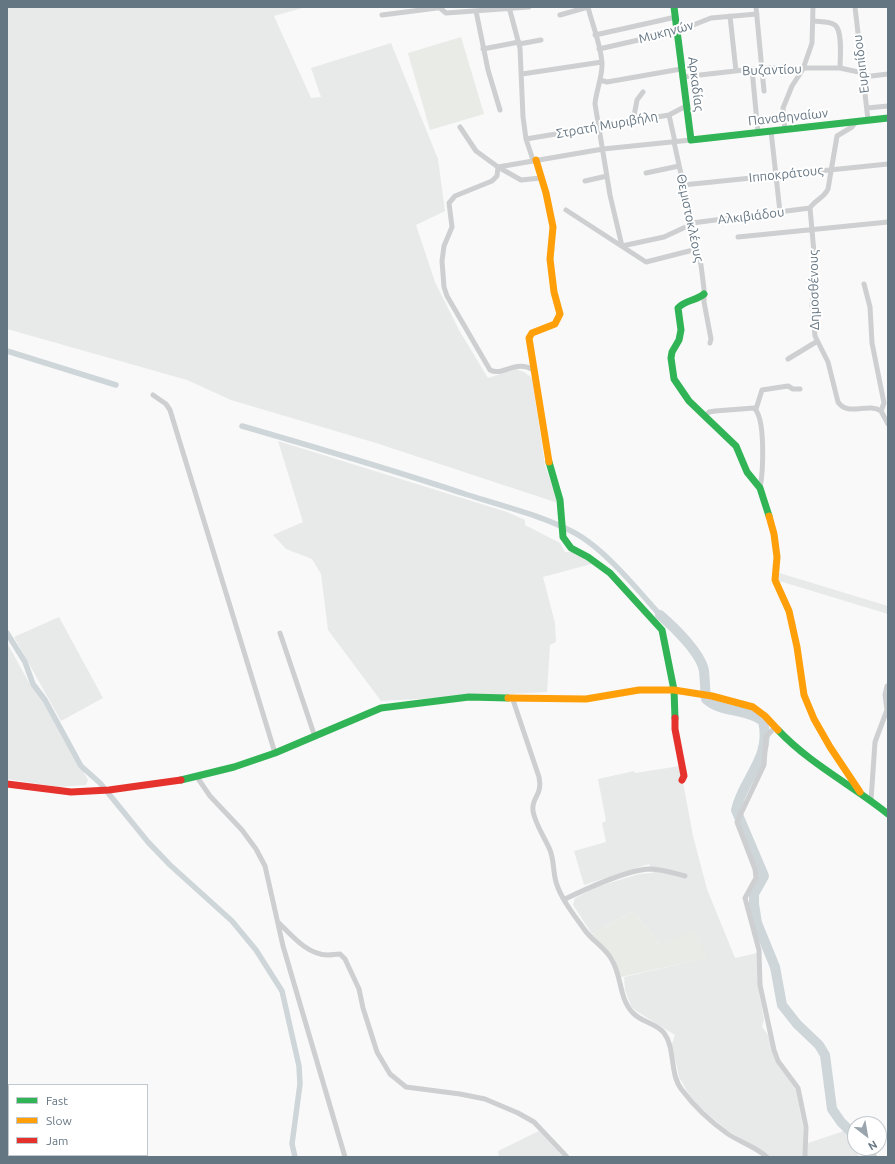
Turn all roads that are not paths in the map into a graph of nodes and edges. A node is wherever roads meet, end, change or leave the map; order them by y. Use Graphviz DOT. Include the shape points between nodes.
graph roads {
  1 [pos="529,7"];
  2 [pos="674,7"];
  3 [pos="756,7"];
  4 [pos="813,7"];
  5 [pos="855,7"];
  6 [pos="510,8"];
  7 [pos="476,11"];
  8 [pos="757,14"];
  9 [pos="382,15"];
  10 [pos="560,15"];
  11 [pos="730,16"];
  12 [pos="676,17"];
  13 [pos="813,22"];
  14 [pos="678,32"];
  15 [pos="595,35"];
  16 [pos="541,40"];
  17 [pos="519,43"];
  18 [pos="483,49"];
  19 [pos="599,49"];
  20 [pos="602,62"];
  21 [pos="762,68"];
  22 [pos="840,68"];
  23 [pos="681,69"];
  24 [pos="752,69"];
  25 [pos="804,69"];
  26 [pos="736,71"];
  27 [pos="522,74"];
  28 [pos="888,74"];
  29 [pos="863,75"];
  30 [pos="682,77"];
  31 [pos="600,80"];
  32 [pos="764,91"];
  33 [pos="643,92"];
  34 [pos="686,106"];
  35 [pos="888,106"];
  36 [pos="866,108"];
  37 [pos="500,110"];
  38 [pos="669,115"];
  39 [pos="888,118"];
  40 [pos="868,120"];
  41 [pos="633,121"];
  42 [pos="856,122"];
  43 [pos="599,127"];
  44 [pos="460,128"];
  45 [pos="785,130"];
  46 [pos="771,131"];
  47 [pos="758,133"];
  48 [pos="526,139"];
  49 [pos="691,140"];
  50 [pos="674,142"];
  51 [pos="603,149"];
  52 [pos="534,160"];
  53 [pos="888,164"];
  54 [pos="498,166"];
  55 [pos="679,166"];
  56 [pos="832,170"];
  57 [pos="646,172"];
  58 [pos="776,175"];
  59 [pos="607,176"];
  60 [pos="541,178"];
  61 [pos="585,181"];
  62 [pos="684,185"];
  63 [pos="810,208"];
  64 [pos="566,210"];
  65 [pos="780,212"];
  66 [pos="888,222"];
  67 [pos="692,223"];
  68 [pos="811,230"];
  69 [pos="738,237"];
  70 [pos="622,246"];
  71 [pos="697,249"];
  72 [pos="864,284"];
  73 [pos="704,294"];
  74 [pos="816,342"];
  75 [pos="710,343"];
  76 [pos="788,359"];
  77 [pos="535,371"];
  78 [pos="800,389"];
  79 [pos="153,396"];
  80 [pos="756,409"];
  81 [pos="882,411"];
  82 [pos="705,416"];
  83 [pos="888,424"];
  84 [pos="760,488"];
  85 [pos="280,633"];
  86 [pos="887,686"];
  87 [pos="674,690"];
  88 [pos="512,697"];
  89 [pos="775,727"];
  90 [pos="315,737"];
  91 [pos="275,752"];
  92 [pos="197,777"];
  93 [pos="682,780"];
  94 [pos="7,784"];
  95 [pos="861,794"];
  96 [pos="871,800"];
  97 [pos="888,814"];
  98 [pos="685,876"];
  99 [pos="565,899"];
  100 [pos="279,922"];
  101 [pos="345,1157"];
  102 [pos="567,1157"];
  103 [pos="767,1157"];
  104 [pos="805,1157"];
  1 -- 6 [label="street"];
  2 -- 12 [label="street, Αρκαδίας"];
  3 -- 8 [label="street"];
  4 -- 13 [label="street"];
  5 -- 29 [label="street, Ευριπίδου"];
  6 -- 7 [label="street"];
  6 -- 17 [label="street"];
  7 -- 9 [label="street" via="446,13 437,8"];
  7 -- 18 [label="street"];
  8 -- 11 [label="street, Μυκηνών"];
  8 -- 21 [label="street"];
  10 -- 15 [label="street" via="588,7"];
  11 -- 14 [label="street, Μυκηνών" via="711,18"];
  11 -- 26 [label="street"];
  12 -- 14 [label="street, Αρκαδίας"];
  12 -- 15 [label="street"];
  13 -- 22 [label="street" via="831,23 837,28 840,37"];
  13 -- 25 [label="street" via="812,44"];
  14 -- 19 [label="street, Μυκηνών"];
  14 -- 23 [label="street, Αρκαδίας"];
  15 -- 19 [label="street"];
  16 -- 17 [label="street"];
  17 -- 18 [label="street"];
  17 -- 27 [label="street"];
  18 -- 37 [label="street"];
  19 -- 20 [label="street"];
  20 -- 27 [label="street"];
  20 -- 31 [label="street"];
  21 -- 24 [label="street, Βυζαντίου"];
  21 -- 25 [label="street, Βυζαντίου"];
  21 -- 32 [label="street"];
  22 -- 25 [label="street, Βυζαντίου"];
  22 -- 29 [label="street, Βυζαντίου"];
  23 -- 30 [label="street, Αρκαδίας"];
  23 -- 31 [label="street" via="607,82"];
  24 -- 26 [label="street, Βυζαντίου"];
  24 -- 47 [label="street"];
  25 -- 45 [label="street" via="792,86 783,108"];
  26 -- 30 [label="street, Βυζαντίου"];
  27 -- 48 [label="street"];
  28 -- 29 [label="street, Βυζαντίου"];
  29 -- 36 [label="street, Ευριπίδου"];
  30 -- 34 [label="street, Αρκαδίας"];
  31 -- 43 [label="street" via="595,104"];
  33 -- 41 [label="street" via="637,100"];
  34 -- 38 [label="street, Στρατή Μυριβήλη"];
  34 -- 49 [label="street, Αρκαδίας"];
  35 -- 36 [label="street"];
  36 -- 40 [label="street, Ευριπίδου"];
  38 -- 41 [label="street, Στρατή Μυριβήλη"];
  38 -- 50 [label="street, Θεμιστοκλέους"];
  39 -- 40 [label="street, Παναθηναίων"];
  40 -- 42 [label="street, Παναθηναίων"];
  41 -- 43 [label="street, Στρατή Μυριβήλη"];
  42 -- 45 [label="street, Παναθηναίων"];
  42 -- 56 [label="street" via="837,137"];
  43 -- 48 [label="street, Στρατή Μυριβήλη"];
  43 -- 51 [label="street"];
  44 -- 54 [label="street" via="476,151"];
  45 -- 46 [label="street, Παναθηναίων"];
  46 -- 47 [label="street, Παναθηναίων"];
  46 -- 58 [label="street"];
  47 -- 49 [label="street, Παναθηναίων"];
  48 -- 52 [label="street"];
  49 -- 50 [label="street"];
  50 -- 51 [label="street"];
  50 -- 55 [label="street, Θεμιστοκλέους"];
  51 -- 52 [label="street"];
  51 -- 59 [label="street"];
  52 -- 54 [label="street"];
  52 -- 60 [label="street"];
  53 -- 56 [label="street, Ιπποκράτους"];
  54 -- 60 [label="street" via="521,180"];
  54 -- 77 [label="street" via="492,181 450,200 452,227 444,246 444,287 462,325 490,370 497,372 518,366"];
  55 -- 57 [label="street"];
  55 -- 62 [label="street, Θεμιστοκλέους"];
  56 -- 58 [label="street, Ιπποκράτους"];
  56 -- 63 [label="street" via="827,191"];
  58 -- 62 [label="street, Ιπποκράτους"];
  58 -- 65 [label="street"];
  59 -- 61 [label="street"];
  59 -- 70 [label="street"];
  60 -- 77 [label="street" via="552,223 550,259 560,316 555,324 533,332 530,336"];
  62 -- 67 [label="street, Θεμιστοκλέους"];
  63 -- 65 [label="street, Αλκιβιάδου"];
  63 -- 68 [label="street, Δημοσθένους"];
  64 -- 70 [label="street"];
  65 -- 67 [label="street, Αλκιβιάδου"];
  66 -- 68 [label="street"];
  67 -- 70 [label="street, Αλκιβιάδου" via="664,237"];
  67 -- 71 [label="street, Θεμιστοκλέους"];
  68 -- 69 [label="street"];
  68 -- 74 [label="street, Δημοσθένους" via="816,275 812,304"];
  70 -- 71 [label="street" via="647,262"];
  71 -- 73 [label="street, Θεμιστοκλέους"];
  72 -- 81 [label="street" via="870,307 872,343 884,403"];
  73 -- 75 [label="street, Θεμιστοκλέους"];
  73 -- 82 [label="street" via="701,298 682,303 678,308 680,336 671,358 672,374 677,385"];
  74 -- 76 [label="street"];
  74 -- 81 [label="street, Δημοσθένους" via="828,362 840,405 848,409 872,408"];
  77 -- 87 [label="street" via="549,467 558,492 563,536 571,548 588,556 610,573 662,630"];
  78 -- 80 [label="street" via="788,386 762,390"];
  79 -- 91 [label="street" via="166,404 170,410"];
  80 -- 82 [label="street" via="715,411"];
  80 -- 84 [label="street" via="760,423 764,471"];
  81 -- 83 [label="street"];
  82 -- 84 [label="street" via="736,446 747,472"];
  84 -- 95 [label="street" via="775,542 775,580 789,611 804,695 830,747"];
  85 -- 90 [label="street"];
  86 -- 96 [label="street" via="887,710 875,742"];
  87 -- 88 [label="street" via="639,690 586,698"];
  87 -- 89 [label="street" via="712,696 753,707"];
  87 -- 93 [label="street" via="675,729 684,776"];
  88 -- 90 [label="street" via="469,697 390,706"];
  88 -- 99 [label="street" via="541,786 533,811 551,854 556,883"];
  89 -- 95 [label="street" via="791,744"];
  89 -- 104 [label="street" via="766,737 764,765 737,822 755,868 756,878 745,898 759,950 760,985 768,1027 778,1060 798,1088 806,1127"];
  90 -- 91 [label="street"];
  91 -- 92 [label="street"];
  92 -- 94 [label="street" via="106,791 71,792"];
  92 -- 100 [label="street" via="210,796 236,822 261,857 269,878"];
  95 -- 96 [label="street"];
  96 -- 97 [label="street"];
  98 -- 99 [label="street" via="645,869 596,884"];
  99 -- 103 [label="street" via="585,931 610,957 628,1006 634,1014 664,1033 680,1089 701,1112 727,1133"];
  100 -- 101 [label="street" via="285,954"];
  100 -- 102 [label="street" via="302,945 315,952 340,954 346,959 359,989 377,1052 390,1074 406,1088 485,1099 518,1113 534,1122"];
}
